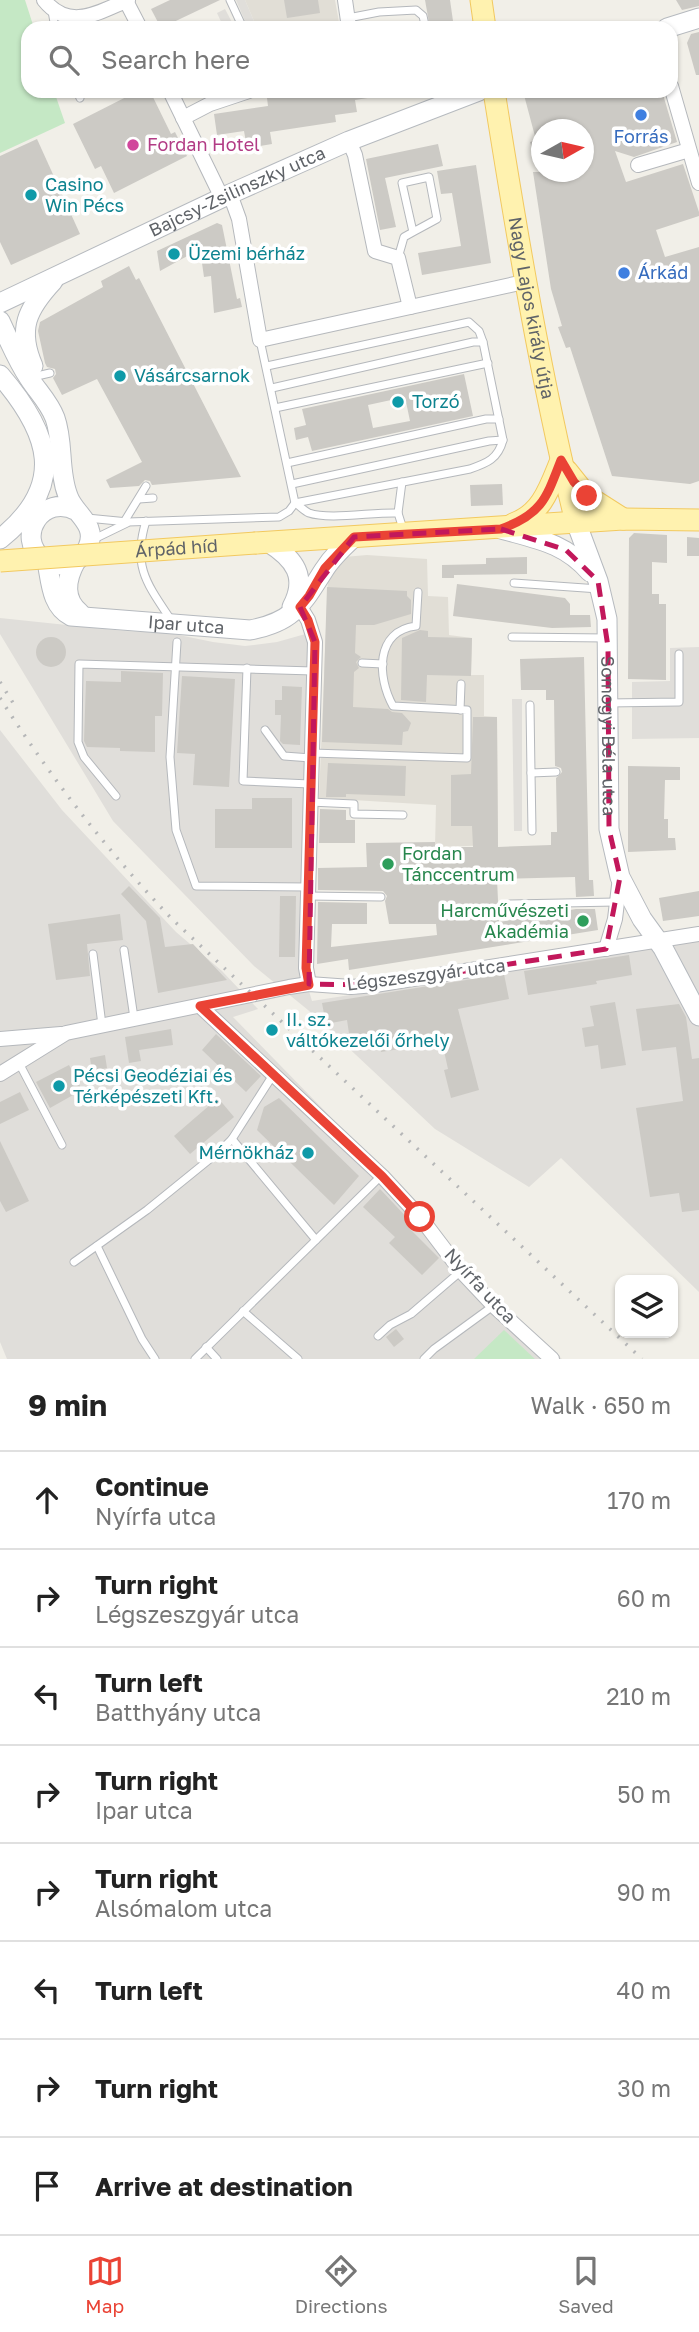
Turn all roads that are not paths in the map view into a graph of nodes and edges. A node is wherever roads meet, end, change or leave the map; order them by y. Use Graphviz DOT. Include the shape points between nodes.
graph roads {
  1 [pos="127,0"];
  2 [pos="230,0"];
  3 [pos="345,0"];
  4 [pos="481,0"];
  5 [pos="48,5"];
  6 [pos="699,18"];
  7 [pos="137,21"];
  8 [pos="240,21"];
  9 [pos="349,21"];
  10 [pos="354,21"];
  11 [pos="424,21"];
  12 [pos="484,21"];
  13 [pos="678,25"];
  14 [pos="173,98"];
  15 [pos="228,98"];
  16 [pos="461,98"];
  17 [pos="495,98"];
  18 [pos="675,98"];
  19 [pos="183,118"];
  20 [pos="349,141"];
  21 [pos="690,150"];
  22 [pos="638,165"];
  23 [pos="699,183"];
  24 [pos="226,196"];
  25 [pos="413,232"];
  26 [pos="398,258"];
  27 [pos="58,275"];
  28 [pos="524,282"];
  29 [pos="410,307"];
  30 [pos="1,309"];
  31 [pos="0,340"];
  32 [pos="260,340"];
  33 [pos="483,342"];
  34 [pos="19,361"];
  35 [pos="488,363"];
  36 [pos="267,366"];
  37 [pos="0,374"];
  38 [pos="272,388"];
  39 [pos="46,399"];
  40 [pos="275,408"];
  41 [pos="499,419"];
  42 [pos="503,440"];
  43 [pos="561,460"];
  44 [pos="287,463"];
  45 [pos="62,465"];
  46 [pos="402,482"];
  47 [pos="292,484"];
  48 [pos="146,486"];
  49 [pos="153,498"];
  50 [pos="139,499"];
  51 [pos="295,503"];
  52 [pos="47,509"];
  53 [pos="398,513"];
  54 [pos="80,514"];
  55 [pos="623,519"];
  56 [pos="699,520"];
  57 [pos="146,521"];
  58 [pos="126,522"];
  59 [pos="576,522"];
  60 [pos="501,529"];
  61 [pos="404,535"];
  62 [pos="354,537"];
  63 [pos="0,539"];
  64 [pos="89,542"];
  65 [pos="262,543"];
  66 [pos="0,561"];
  67 [pos="76,561"];
  68 [pos="47,562"];
  69 [pos="514,583"];
  70 [pos="599,585"];
  71 [pos="418,592"];
  72 [pos="293,612"];
  73 [pos="84,617"];
  74 [pos="175,633"];
  75 [pos="512,637"];
  76 [pos="607,638"];
  77 [pos="679,654"];
  78 [pos="362,663"];
  79 [pos="317,664"];
  80 [pos="383,664"];
  81 [pos="176,666"];
  82 [pos="247,668"];
  83 [pos="461,684"];
  84 [pos="608,703"];
  85 [pos="530,705"];
  86 [pos="460,710"];
  87 [pos="265,730"];
  88 [pos="311,755"];
  89 [pos="556,772"];
  90 [pos="531,773"];
  91 [pos="310,784"];
  92 [pos="116,796"];
  93 [pos="310,802"];
  94 [pos="403,815"];
  95 [pos="532,831"];
  96 [pos="620,877"];
  97 [pos="307,892"];
  98 [pos="381,897"];
  99 [pos="617,902"];
  100 [pos="510,904"];
  101 [pos="699,934"];
  102 [pos="658,941"];
  103 [pos="606,949"];
  104 [pos="124,950"];
  105 [pos="93,954"];
  106 [pos="309,985"];
  107 [pos="200,1006"];
  108 [pos="699,1016"];
  109 [pos="134,1018"];
  110 [pos="102,1025"];
  111 [pos="66,1033"];
  112 [pos="0,1039"];
  113 [pos="19,1062"];
  114 [pos="0,1074"];
  115 [pos="274,1074"];
  116 [pos="232,1139"];
  117 [pos="62,1145"];
  118 [pos="382,1176"];
  119 [pos="316,1240"];
  120 [pos="97,1246"];
  121 [pos="74,1262"];
  122 [pos="461,1271"];
  123 [pos="494,1306"];
  124 [pos="243,1311"];
  125 [pos="378,1336"];
  126 [pos="206,1347"];
  127 [pos="155,1359"];
  128 [pos="195,1359"];
  129 [pos="217,1359"];
  130 [pos="298,1359"];
  131 [pos="424,1359"];
  132 [pos="552,1359"];
  1 -- 5 [label="street" via="68,18"];
  1 -- 7 [label="street"];
  2 -- 8 [label="lane"];
  3 -- 9 [label="street"];
  4 -- 12 [label="main road"];
  6 -- 13 [label="street"];
  10 -- 11 [label="lane" via="379,12 416,10"];
  14 -- 19 [label="street"];
  15 -- 19 [label="street"];
  16 -- 20 [label="street, Bajcsy-Zsilinszky utca"];
  17 -- 28 [label="main road, Nagy Lajos király útja"];
  18 -- 21 [label="street"];
  19 -- 24 [label="street"];
  20 -- 24 [label="street, Bajcsy-Zsilinszky utca"];
  20 -- 26 [label="street" via="375,251"];
  21 -- 22 [label="street"];
  21 -- 23 [label="street"];
  24 -- 27 [label="street, Bajcsy-Zsilinszky utca"];
  24 -- 32 [label="street" via="239,219"];
  25 -- 25 [label="lane" via="402,183 429,177 437,219"];
  25 -- 26 [label="lane" via="404,237"];
  26 -- 29 [label="street"];
  27 -- 30 [label="street, Bajcsy-Zsilinszky utca"];
  27 -- 39 [label="street" via="37,298 24,324 24,341 44,374"];
  28 -- 29 [label="street"];
  28 -- 43 [label="main road, Nagy Lajos király útja"];
  29 -- 32 [label="street"];
  30 -- 34 [label="street, Ipar utca"];
  31 -- 34 [label="street, Ipar utca"];
  32 -- 36 [label="lane"];
  33 -- 35 [label="lane"];
  33 -- 36 [label="lane" via="480,331 469,322"];
  33 -- 38 [label="lane"];
  34 -- 39 [label="street, Ipar utca"];
  35 -- 40 [label="lane"];
  35 -- 41 [label="lane"];
  36 -- 38 [label="lane"];
  37 -- 63 [label="street" via="37,426 44,459 41,487 33,505"];
  38 -- 40 [label="lane"];
  39 -- 45 [label="street, Ipar utca" via="61,438"];
  40 -- 44 [label="lane"];
  41 -- 42 [label="lane"];
  41 -- 44 [label="lane"];
  42 -- 46 [label="lane" via="500,452 487,463"];
  42 -- 47 [label="lane"];
  43 -- 55 [label="main road" via="587,496"];
  43 -- 59 [label="main road, Nagy Lajos király útja"];
  43 -- 60 [label="main road" via="542,504"];
  44 -- 47 [label="lane"];
  45 -- 52 [label="street, Ipar utca"];
  45 -- 54 [label="street, Ipar utca" via="67,495"];
  46 -- 51 [label="lane"];
  46 -- 53 [label="lane"];
  47 -- 51 [label="lane"];
  48 -- 50 [label="lane"];
  49 -- 50 [label="lane"];
  50 -- 58 [label="lane"];
  51 -- 53 [label="lane" via="306,512 323,516"];
  51 -- 57 [label="lane" via="279,517"];
  52 -- 54 [label="street" via="62,506"];
  52 -- 68 [label="street, Ipar utca" via="37,518 32,533 34,547"];
  53 -- 61 [label="lane"];
  54 -- 58 [label="lane"];
  54 -- 64 [label="street, Ipar utca" via="89,528"];
  55 -- 56 [label="main road, Árpád híd"];
  55 -- 59 [label="main road, Árpád híd"];
  57 -- 58 [label="lane"];
  57 -- 74 [label="lane" via="139,542 146,584"];
  58 -- 64 [label="lane"];
  59 -- 60 [label="main road, Árpád híd"];
  59 -- 70 [label="street, Somogyi Béla utca"];
  60 -- 61 [label="main road, Árpád híd"];
  60 -- 70 [label="street" via="566,550"];
  61 -- 62 [label="main road, Árpád híd"];
  62 -- 65 [label="main road, Árpád híd"];
  62 -- 72 [label="street"];
  64 -- 67 [label="street"];
  65 -- 66 [label="main road, Árpád híd, bridge"];
  65 -- 72 [label="street" via="286,556 297,572 300,581"];
  67 -- 68 [label="street"];
  67 -- 73 [label="street" via="66,587 70,603"];
  68 -- 73 [label="street, Ipar utca" via="60,607 71,616"];
  69 -- 70 [label="lane"];
  70 -- 76 [label="street, Somogyi Béla utca"];
  71 -- 80 [label="lane" via="416,626 397,630 386,644"];
  72 -- 74 [label="street, Ipar utca" via="250,630"];
  72 -- 79 [label="street" via="308,620"];
  73 -- 74 [label="street, Ipar utca"];
  74 -- 81 [label="lane"];
  75 -- 76 [label="lane"];
  76 -- 84 [label="street, Somogyi Béla utca"];
  77 -- 84 [label="lane" via="679,702"];
  78 -- 80 [label="lane"];
  79 -- 82 [label="lane"];
  79 -- 88 [label="street"];
  80 -- 86 [label="lane" via="384,689 393,706"];
  81 -- 82 [label="lane"];
  81 -- 92 [label="lane" via="79,664 78,742 84,757"];
  81 -- 97 [label="lane" via="170,757 176,830 196,886"];
  82 -- 91 [label="lane" via="243,780"];
  83 -- 86 [label="lane"];
  84 -- 96 [label="street, Somogyi Béla utca" via="609,829"];
  85 -- 90 [label="lane"];
  86 -- 88 [label="lane" via="467,710 467,758"];
  87 -- 88 [label="lane" via="284,756"];
  88 -- 91 [label="street"];
  89 -- 90 [label="lane"];
  90 -- 95 [label="lane"];
  91 -- 93 [label="street"];
  93 -- 94 [label="lane" via="354,804 354,814"];
  93 -- 97 [label="street"];
  96 -- 99 [label="street"];
  96 -- 102 [label="street, Somogyi Béla utca"];
  97 -- 98 [label="lane"];
  97 -- 106 [label="street"];
  99 -- 100 [label="lane"];
  99 -- 103 [label="street"];
  101 -- 102 [label="street, Légszeszgyár utca"];
  102 -- 103 [label="street, Légszeszgyár utca"];
  102 -- 108 [label="street, Somogyi Béla utca"];
  103 -- 106 [label="street, Légszeszgyár utca" via="375,985"];
  104 -- 109 [label="lane"];
  105 -- 110 [label="lane"];
  106 -- 107 [label="street, Légszeszgyár utca"];
  107 -- 109 [label="street, Légszeszgyár utca"];
  107 -- 115 [label="street, Nyírfa utca"];
  109 -- 110 [label="street, Légszeszgyár utca"];
  110 -- 111 [label="street, Légszeszgyár utca"];
  111 -- 112 [label="street"];
  111 -- 113 [label="street, Légszeszgyár utca"];
  113 -- 114 [label="street, Légszeszgyár utca"];
  113 -- 117 [label="lane"];
  115 -- 116 [label="lane"];
  115 -- 118 [label="street, Nyírfa utca"];
  116 -- 119 [label="lane"];
  116 -- 120 [label="lane"];
  118 -- 119 [label="lane"];
  118 -- 122 [label="street, Nyírfa utca"];
  119 -- 124 [label="lane"];
  120 -- 121 [label="lane"];
  120 -- 127 [label="lane"];
  122 -- 123 [label="street, Nyírfa utca"];
  122 -- 125 [label="lane"];
  123 -- 131 [label="lane"];
  123 -- 132 [label="street, Nyírfa utca"];
  124 -- 126 [label="lane"];
  124 -- 130 [label="lane"];
  126 -- 128 [label="lane"];
  126 -- 129 [label="lane"];
}
